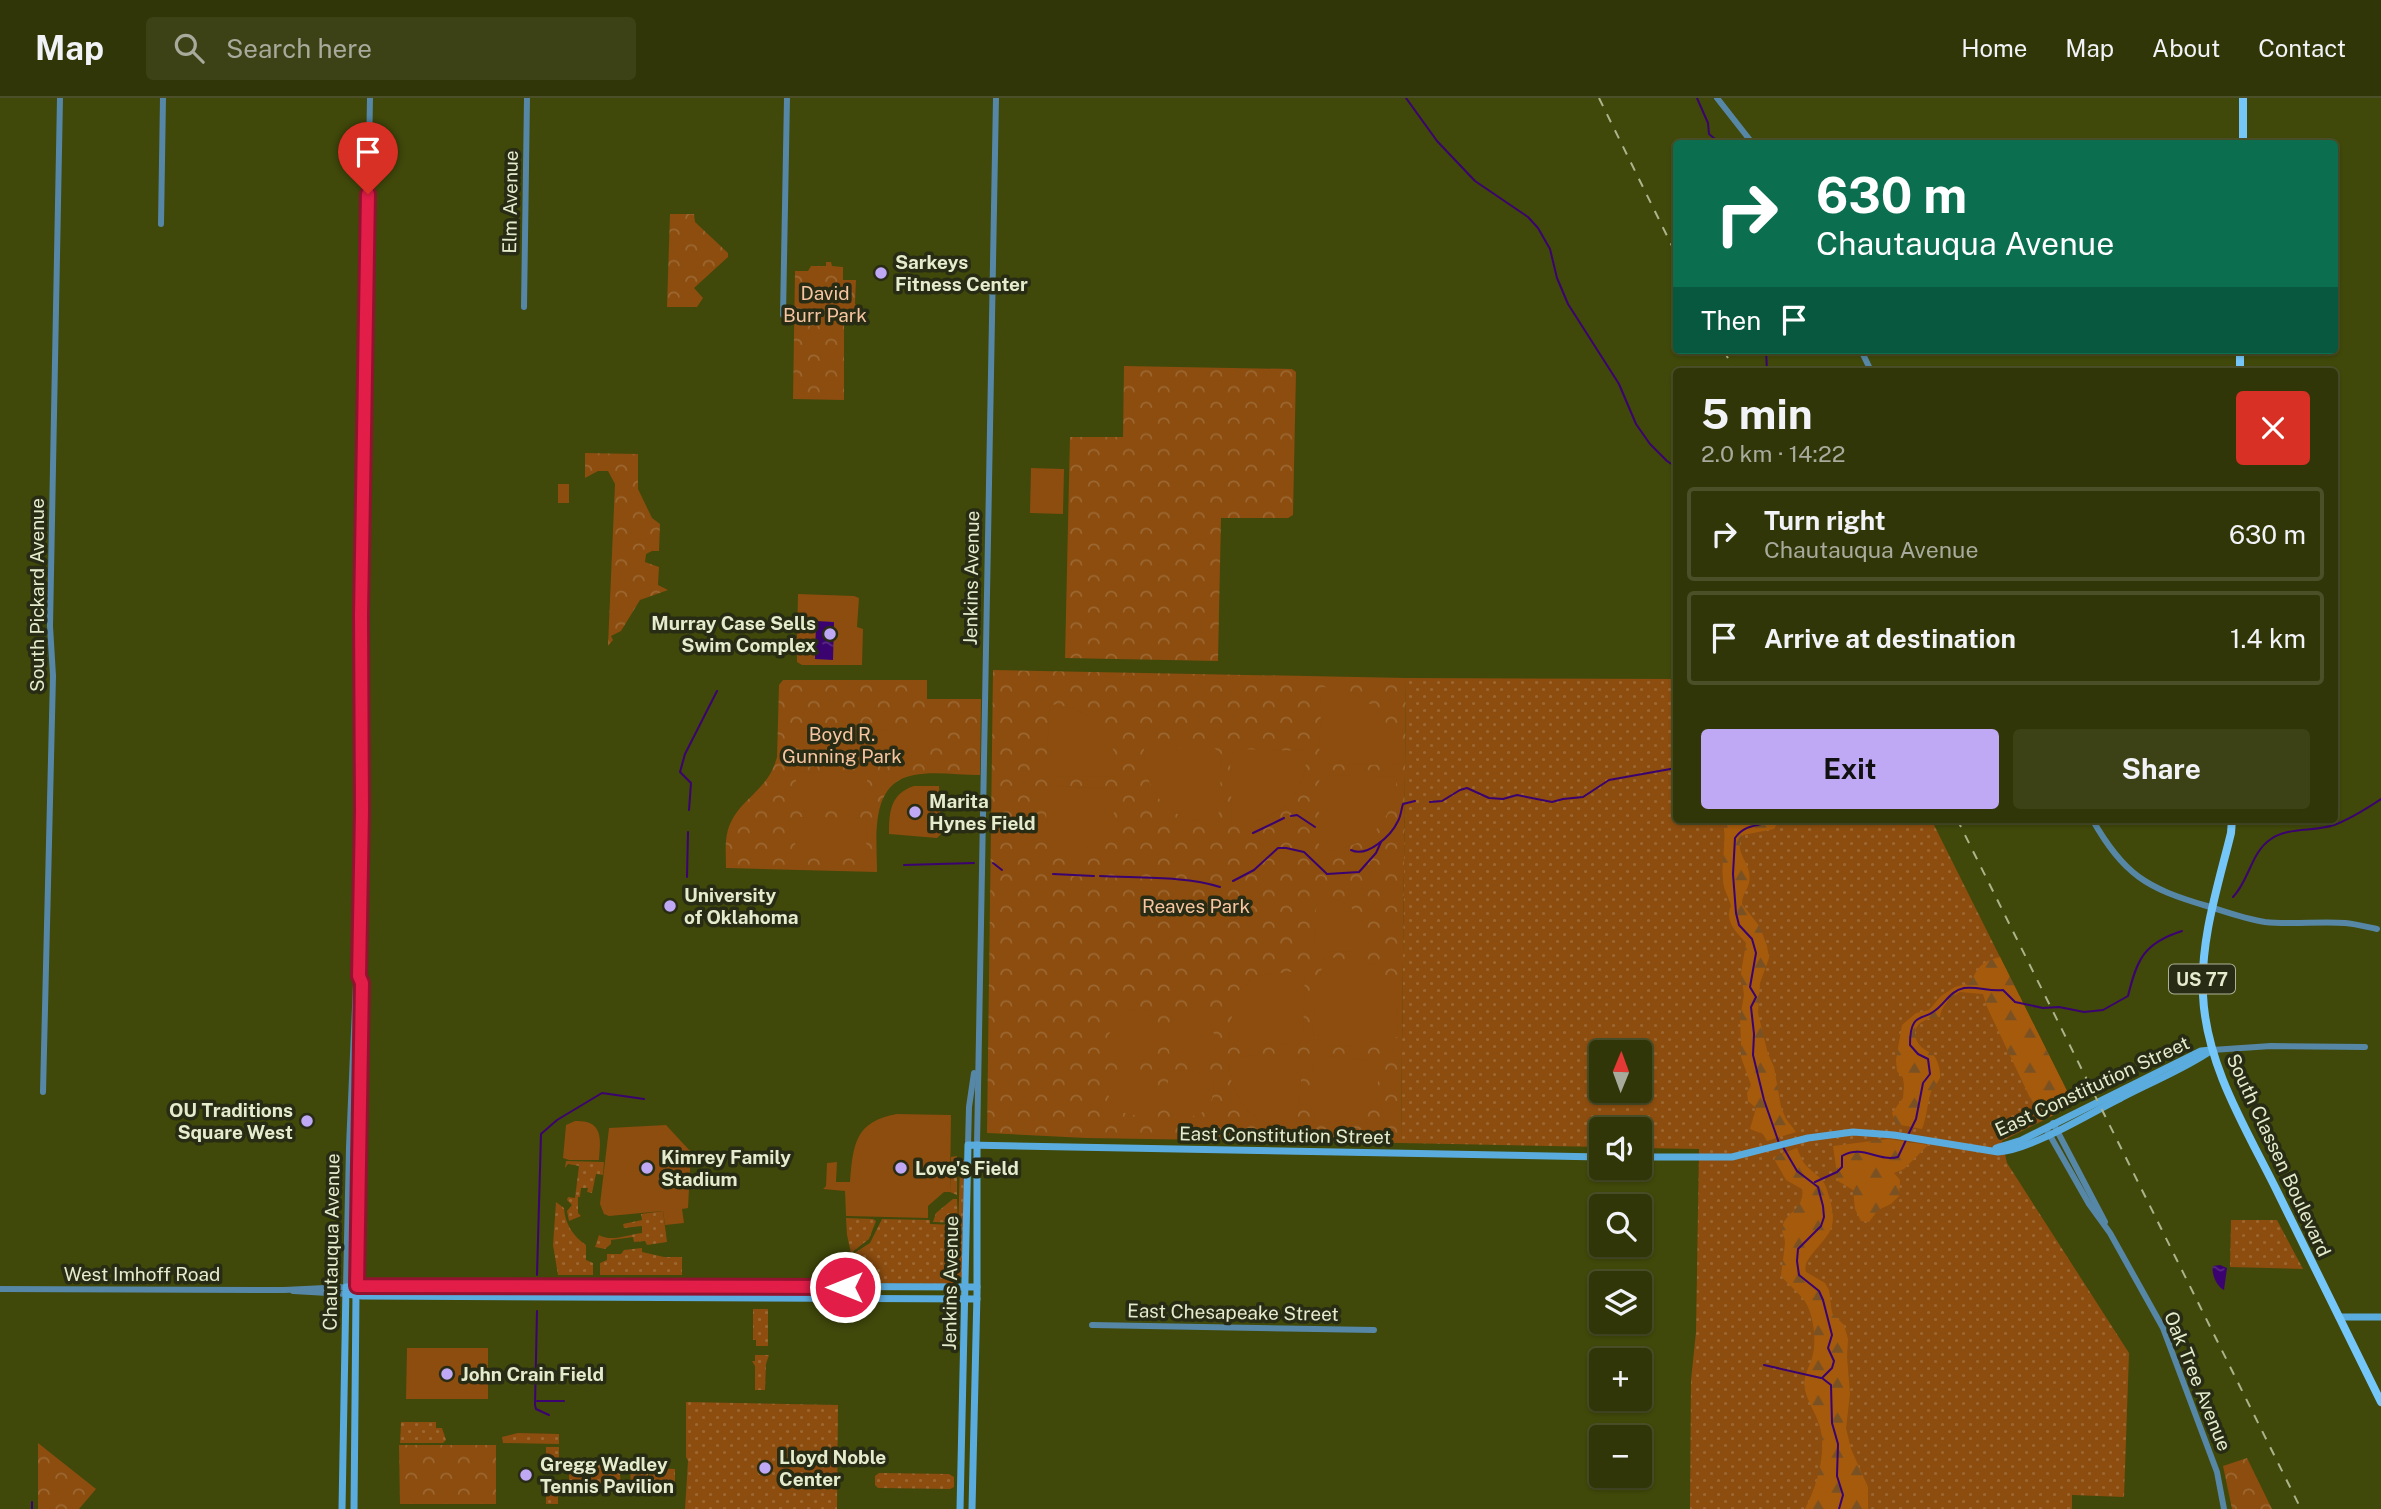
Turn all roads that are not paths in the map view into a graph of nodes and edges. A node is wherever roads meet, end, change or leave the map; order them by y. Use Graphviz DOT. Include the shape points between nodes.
graph roads {
  1 [pos="60,98"];
  2 [pos="163,98"];
  3 [pos="370,98"];
  4 [pos="527,98"];
  5 [pos="787,98"];
  6 [pos="996,98"];
  7 [pos="1717,98"];
  8 [pos="1724,98"];
  9 [pos="2243,98"];
  10 [pos="1725,106"];
  11 [pos="1750,140"];
  12 [pos="2243,140"];
  13 [pos="161,224"];
  14 [pos="524,307"];
  15 [pos="783,315"];
  16 [pos="2095,823"];
  17 [pos="2232,823"];
  18 [pos="2213,908"];
  19 [pos="2377,929"];
  20 [pos="359,976"];
  21 [pos="2365,1047"];
  22 [pos="2212,1050"];
  23 [pos="977,1058"];
  24 [pos="43,1092"];
  25 [pos="2051,1129"];
  26 [pos="968,1145"];
  27 [pos="977,1146"];
  28 [pos="1589,1157"];
  29 [pos="1652,1157"];
  30 [pos="357,1286"];
  31 [pos="965,1287"];
  32 [pos="977,1287"];
  33 [pos="0,1289"];
  34 [pos="346,1290"];
  35 [pos="356,1296"];
  36 [pos="977,1299"];
  37 [pos="965,1300"];
  38 [pos="2339,1317"];
  39 [pos="2381,1317"];
  40 [pos="1091,1325"];
  41 [pos="1374,1330"];
  42 [pos="963,1386"];
  43 [pos="976,1386"];
  44 [pos="2381,1402"];
  45 [pos="962,1430"];
  46 [pos="975,1431"];
  47 [pos="342,1509"];
  48 [pos="354,1509"];
  49 [pos="960,1509"];
  50 [pos="972,1509"];
  51 [pos="2224,1509"];
  1 -- 24 [label="street, South Pickard Avenue"];
  2 -- 13 [label="street"];
  3 -- 20 [label="street, Chautauqua Avenue"];
  4 -- 14 [label="street, Elm Avenue"];
  5 -- 15 [label="street"];
  6 -- 23 [label="street, Jenkins Avenue"];
  7 -- 10 [label="street"];
  8 -- 10 [label="street"];
  9 -- 12 [label="main road"];
  10 -- 11 [label="street"];
  16 -- 18 [label="street" via="2118,859 2144,882"];
  17 -- 18 [label="main road, US 77"];
  18 -- 19 [label="street" via="2265,922 2345,923"];
  18 -- 22 [label="main road, South Classen Boulevard / US 77" via="2202,964"];
  20 -- 30 [label="street, Chautauqua Avenue"];
  20 -- 34 [label="street, Chautauqua Avenue" via="348,1147"];
  21 -- 22 [label="street"];
  22 -- 25 [label="main road, East Constitution Street" via="2201,1051"];
  22 -- 38 [label="main road, South Classen Boulevard / US 77"];
  23 -- 26 [label="street, Jenkins Avenue"];
  23 -- 27 [label="street, Jenkins Avenue"];
  25 -- 29 [label="main road, East Constitution Street" via="2016,1149 1998,1152 1853,1132 1721,1158"];
  25 -- 51 [label="street, Oak Tree Avenue" via="2171,1345 2217,1472"];
  26 -- 27 [label="main road, East Constitution Street"];
  26 -- 31 [label="main road, Jenkins Avenue"];
  27 -- 28 [label="main road, East Constitution Street"];
  27 -- 32 [label="main road, Jenkins Avenue"];
  30 -- 31 [label="main road"];
  30 -- 34 [label="main road"];
  30 -- 35 [label="main road, Chautauqua Avenue"];
  31 -- 32 [label="main road"];
  31 -- 37 [label="main road, Jenkins Avenue"];
  32 -- 36 [label="main road, Jenkins Avenue"];
  33 -- 34 [label="street, West Imhoff Road"];
  34 -- 35 [label="main road"];
  34 -- 47 [label="main road, Chautauqua Avenue"];
  35 -- 37 [label="main road"];
  35 -- 48 [label="main road, Chautauqua Avenue"];
  36 -- 37 [label="main road"];
  36 -- 43 [label="main road, Jenkins Avenue"];
  37 -- 42 [label="main road, Jenkins Avenue"];
  38 -- 39 [label="main road"];
  38 -- 44 [label="main road, South Classen Boulevard / US 77"];
  40 -- 41 [label="street, East Chesapeake Street"];
  42 -- 43 [label="main road"];
  42 -- 45 [label="main road, Jenkins Avenue"];
  43 -- 46 [label="main road, Jenkins Avenue"];
  45 -- 46 [label="main road"];
  45 -- 49 [label="main road, Jenkins Avenue"];
  46 -- 50 [label="main road, Jenkins Avenue"];
}
